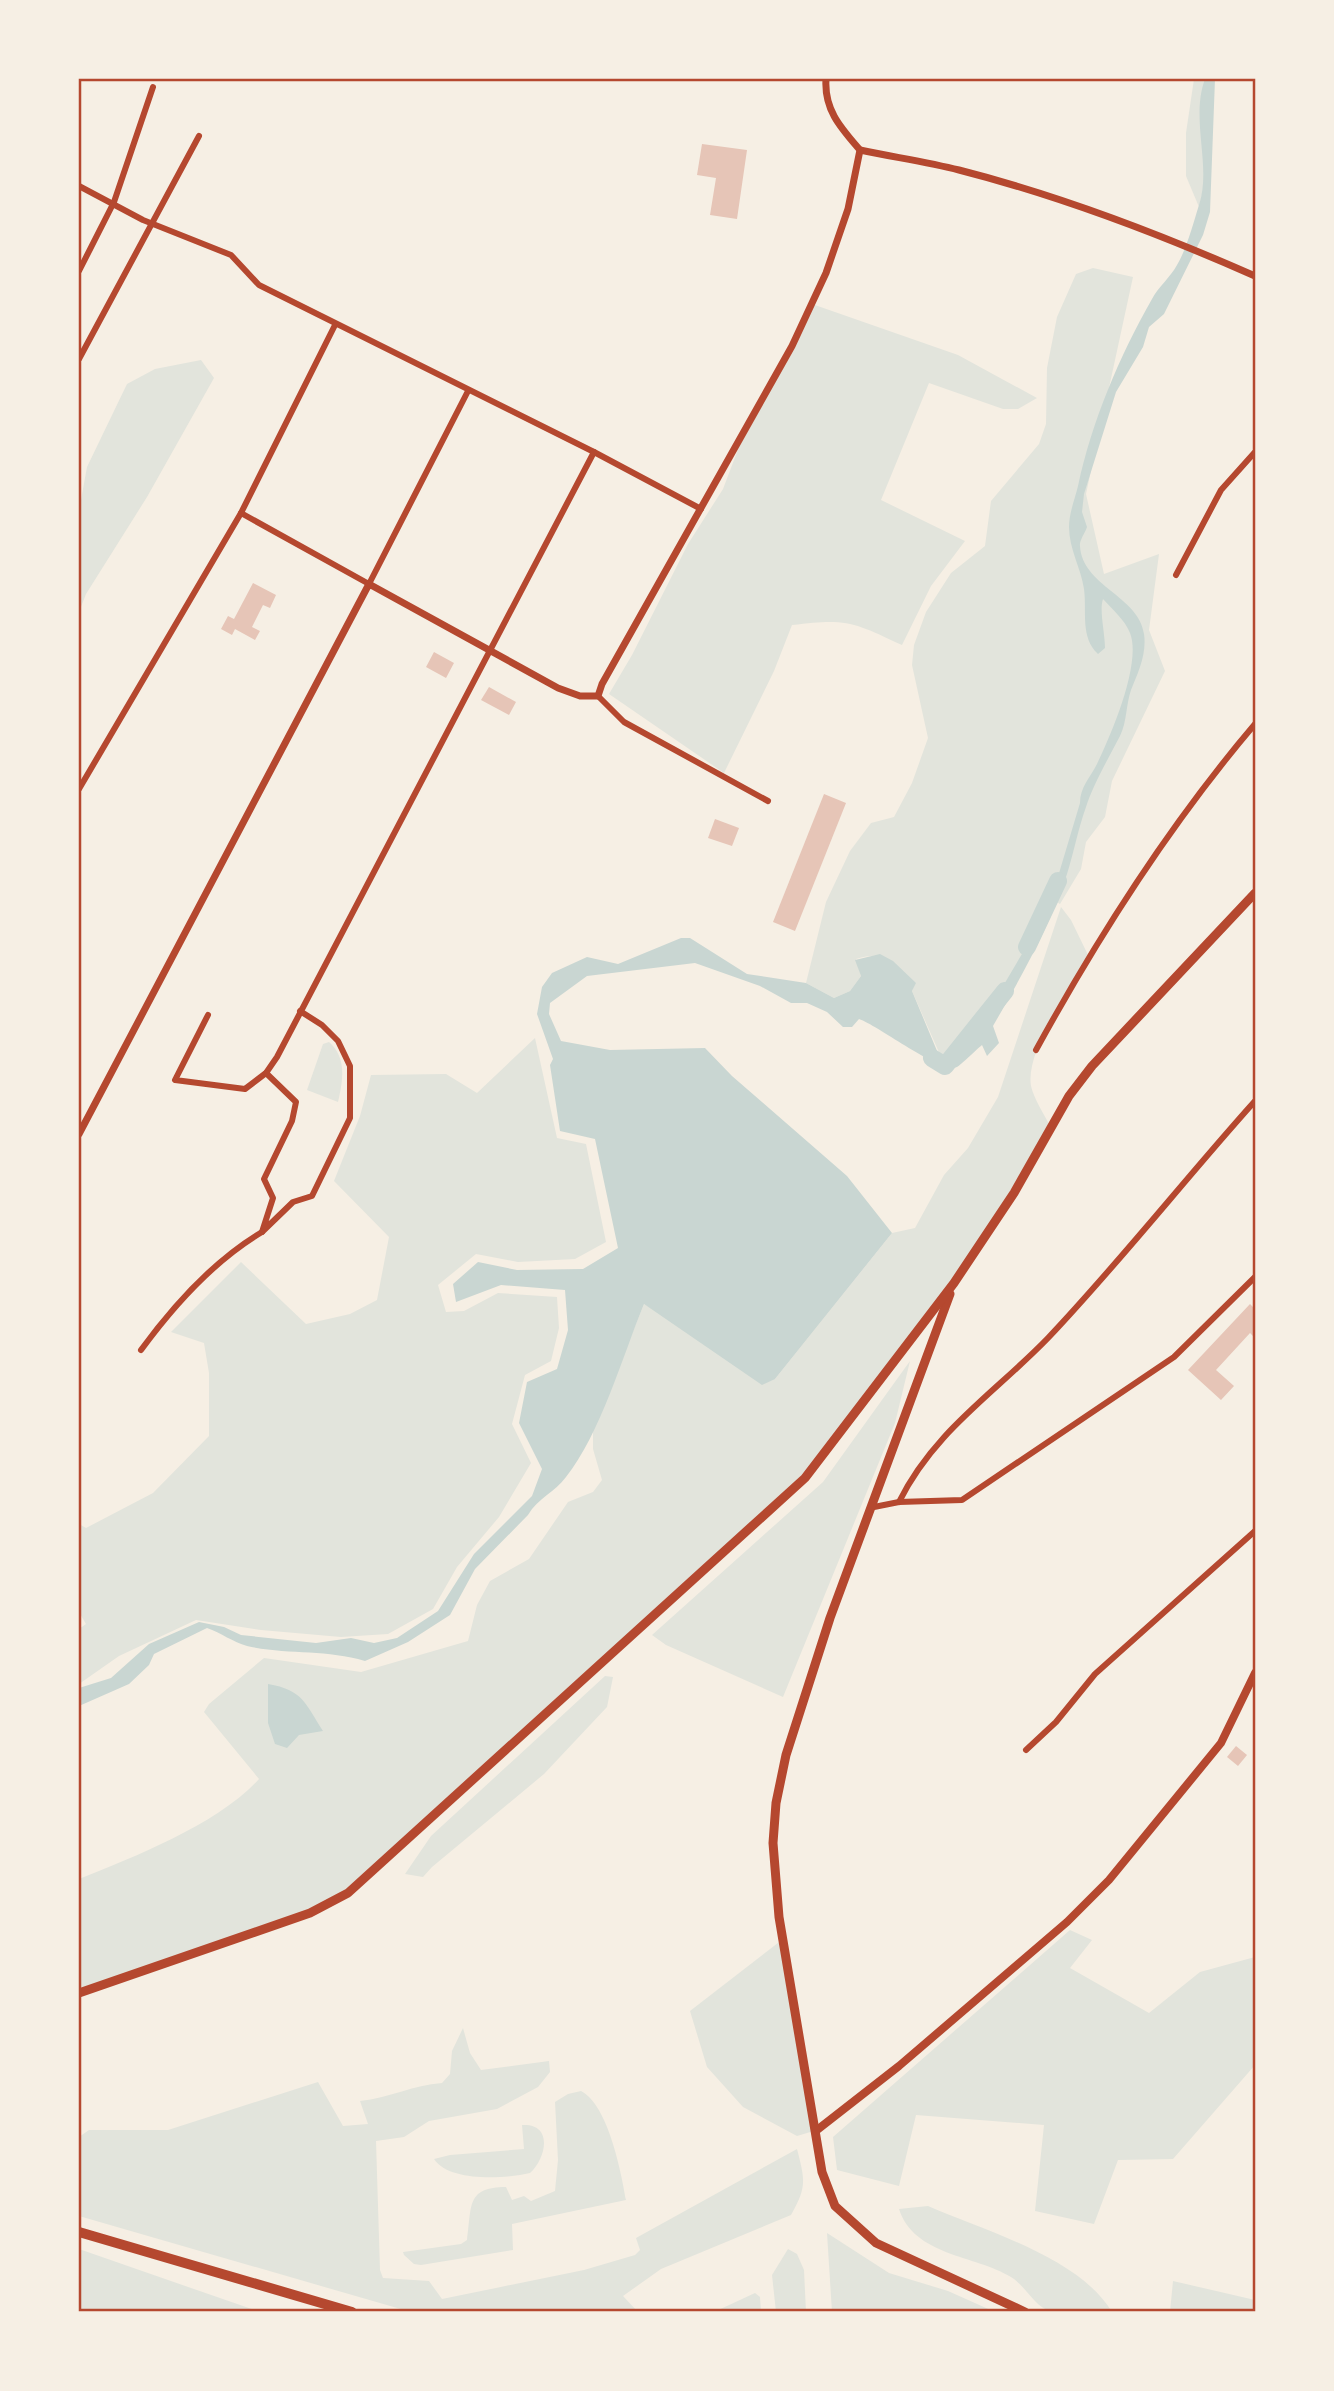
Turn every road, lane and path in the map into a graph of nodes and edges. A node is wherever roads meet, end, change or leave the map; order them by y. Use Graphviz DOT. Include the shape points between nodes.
graph roads {
  1 [pos="826,79"];
  2 [pos="153,87"];
  3 [pos="200,136"];
  4 [pos="860,150"];
  5 [pos="79,186"];
  6 [pos="114,202"];
  7 [pos="154,222"];
  8 [pos="79,271"];
  9 [pos="1255,276"];
  10 [pos="335,325"];
  11 [pos="79,359"];
  12 [pos="468,391"];
  13 [pos="594,452"];
  14 [pos="1255,452"];
  15 [pos="701,509"];
  16 [pos="241,513"];
  17 [pos="1175,575"];
  18 [pos="369,584"];
  19 [pos="488,650"];
  20 [pos="598,696"];
  21 [pos="1255,724"];
  22 [pos="79,789"];
  23 [pos="768,801"];
  24 [pos="1255,892"];
  25 [pos="300,1011"];
  26 [pos="208,1016"];
  27 [pos="1036,1050"];
  28 [pos="266,1073"];
  29 [pos="1255,1101"];
  30 [pos="79,1134"];
  31 [pos="262,1232"];
  32 [pos="1255,1277"];
  33 [pos="954,1283"];
  34 [pos="141,1350"];
  35 [pos="900,1502"];
  36 [pos="874,1507"];
  37 [pos="1255,1531"];
  38 [pos="1255,1673"];
  39 [pos="1026,1750"];
  40 [pos="79,1993"];
  41 [pos="817,2130"];
  42 [pos="79,2232"];
  43 [pos="352,2312"];
  44 [pos="1025,2312"];
  1 -- 4 [label="street" via="833,118"];
  2 -- 6 [label="street"];
  3 -- 7 [label="street"];
  4 -- 9 [label="street" via="958,170 1055,199 1201,251"];
  4 -- 15 [label="street" via="848,209 826,273 792,346"];
  5 -- 6 [label="street"];
  6 -- 7 [label="street"];
  6 -- 8 [label="street"];
  7 -- 10 [label="street" via="231,255 259,285"];
  7 -- 11 [label="street"];
  10 -- 12 [label="street"];
  10 -- 16 [label="street"];
  12 -- 13 [label="street"];
  12 -- 18 [label="street"];
  13 -- 15 [label="street"];
  13 -- 19 [label="street"];
  14 -- 17 [label="street" via="1221,490"];
  15 -- 20 [label="street"];
  16 -- 18 [label="street"];
  16 -- 22 [label="street"];
  18 -- 19 [label="street"];
  18 -- 30 [label="street"];
  19 -- 20 [label="street" via="558,688 580,696"];
  19 -- 25 [label="street"];
  20 -- 23 [label="street" via="624,722"];
  21 -- 27 [label="street" via="1202,785 1088,955"];
  24 -- 33 [label="main road" via="1084,1076"];
  25 -- 28 [label="street"];
  25 -- 31 [label="street" via="338,1041 350,1066 350,1118 312,1196 293,1202"];
  26 -- 28 [label="street" via="175,1080 245,1089"];
  28 -- 31 [label="street" via="296,1101 292,1121 264,1179 274,1198"];
  29 -- 35 [label="street" via="1048,1338 940,1439"];
  31 -- 34 [label="street" via="236,1247 168,1313"];
  32 -- 35 [label="street" via="1174,1357 962,1500"];
  33 -- 36 [label="main road"];
  33 -- 40 [label="main road" via="805,1478 348,1893 310,1913"];
  35 -- 36 [label="street"];
  36 -- 41 [label="main road" via="830,1618 786,1755 776,1803 773,1843 779,1917"];
  37 -- 39 [label="street" via="1095,1674"];
  38 -- 41 [label="main road" via="1221,1743 1109,1880 1067,1922 899,2066"];
  41 -- 44 [label="main road" via="822,2172 835,2206 876,2242"];
  42 -- 43 [label="highway"];
}
